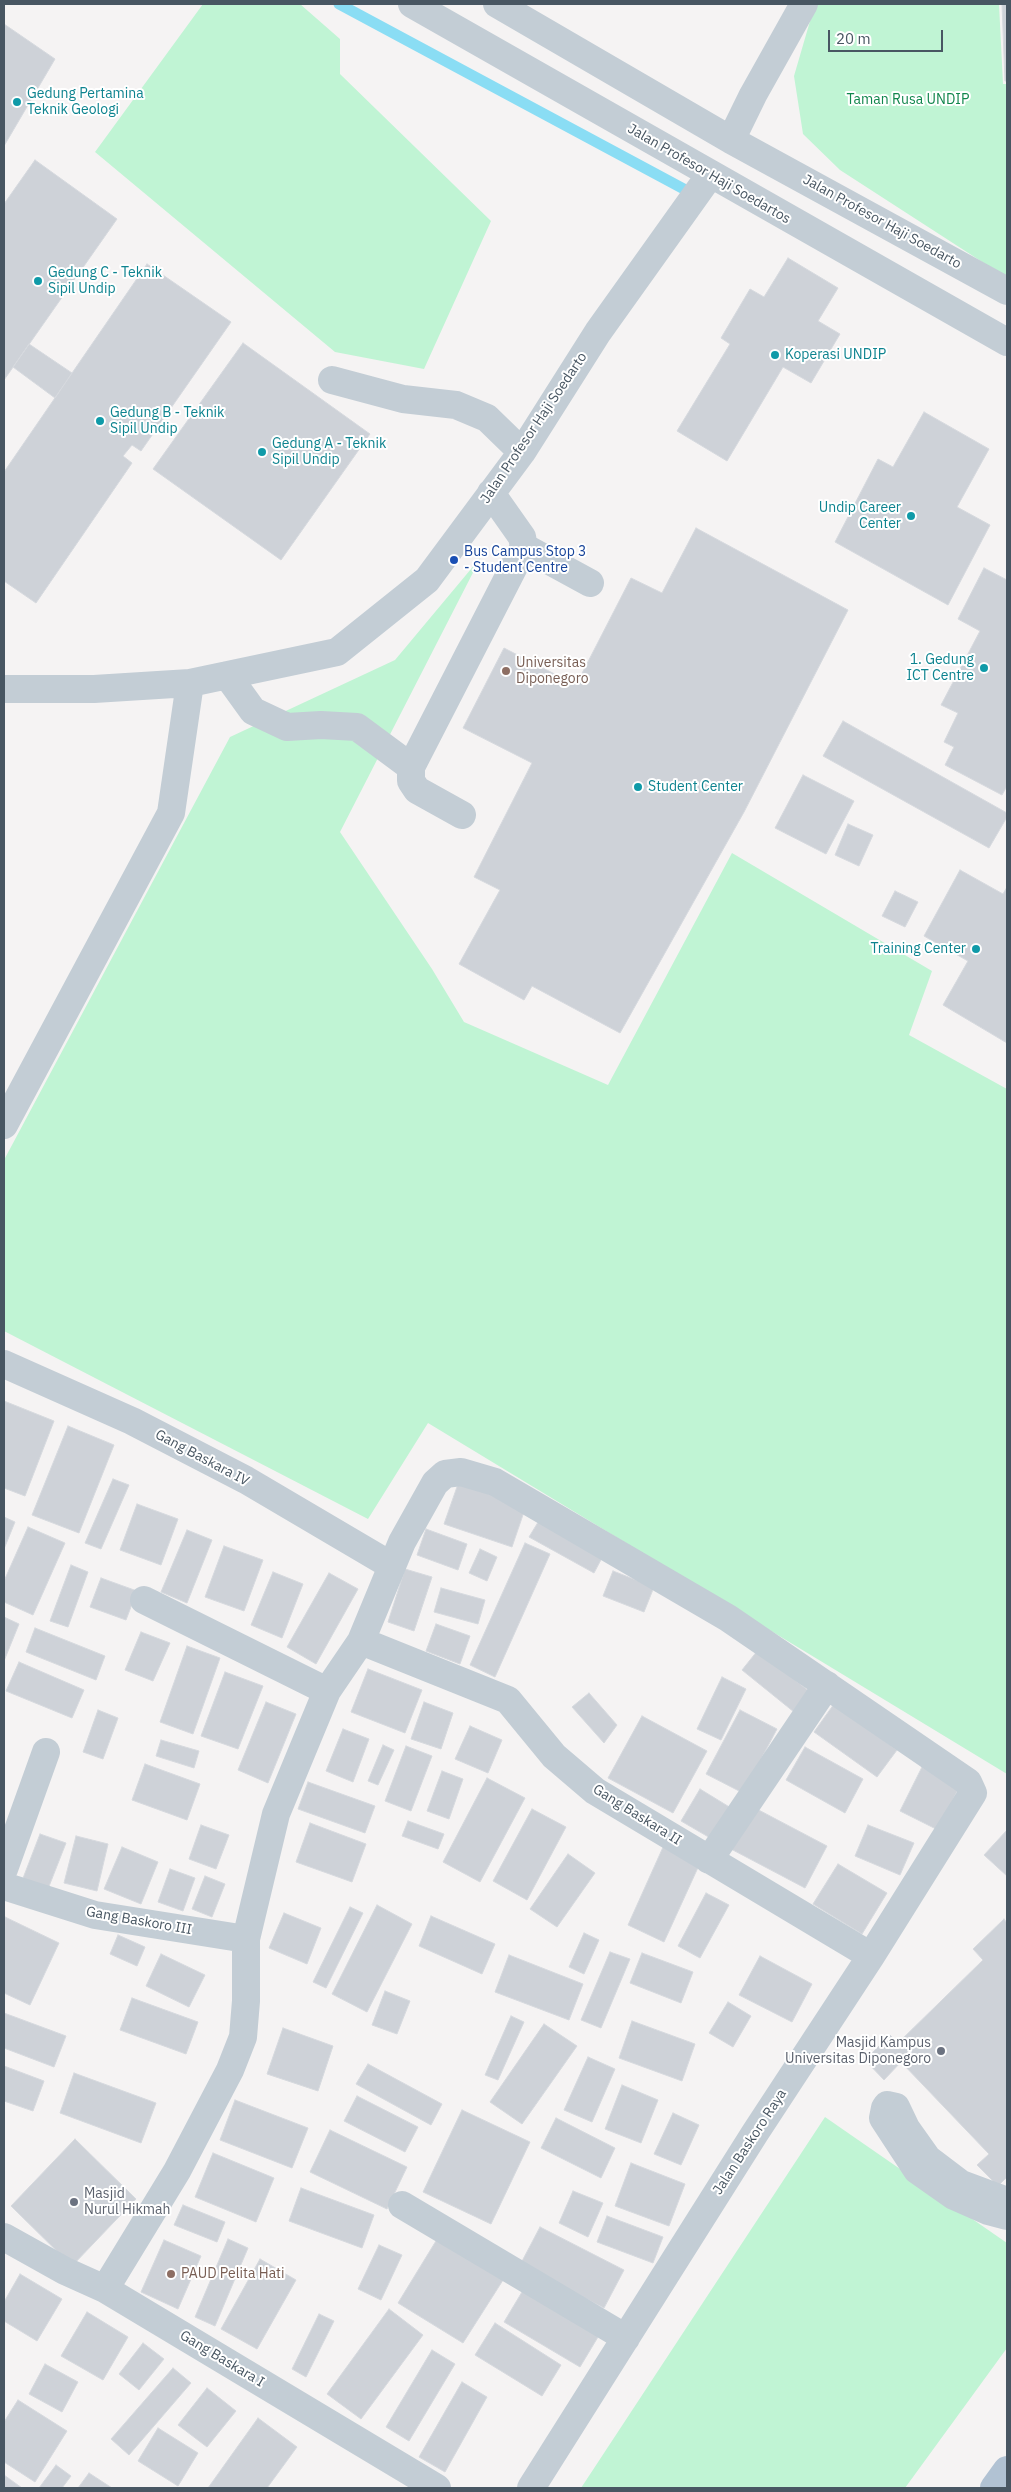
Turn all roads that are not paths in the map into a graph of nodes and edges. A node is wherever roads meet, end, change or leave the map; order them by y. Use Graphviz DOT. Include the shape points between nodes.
graph roads {
  1 [pos="412,4"];
  2 [pos="497,4"];
  3 [pos="804,4"];
  4 [pos="731,140"];
  5 [pos="710,175"];
  6 [pos="1007,291"];
  7 [pos="1007,342"];
  8 [pos="332,380"];
  9 [pos="522,452"];
  10 [pos="491,493"];
  11 [pos="524,547"];
  12 [pos="590,583"];
  13 [pos="226,675"];
  14 [pos="190,683"];
  15 [pos="4,689"];
  16 [pos="411,767"];
  17 [pos="462,815"];
  18 [pos="4,1125"];
  19 [pos="4,1364"];
  20 [pos="392,1566"];
  21 [pos="144,1600"];
  22 [pos="361,1641"];
  23 [pos="827,1685"];
  24 [pos="328,1690"];
  25 [pos="46,1752"];
  26 [pos="709,1860"];
  27 [pos="4,1869"];
  28 [pos="4,1886"];
  29 [pos="246,1939"];
  30 [pos="871,1956"];
  31 [pos="1007,2201"];
  32 [pos="402,2205"];
  33 [pos="1007,2216"];
  34 [pos="4,2237"];
  35 [pos="105,2289"];
  36 [pos="626,2338"];
  37 [pos="1007,2470"];
  38 [pos="437,2488"];
  39 [pos="532,2488"];
  40 [pos="994,2488"];
  1 -- 5 [label="street, Jalan Profesor Haji Soedartos"];
  2 -- 4 [label="street, Jalan Profesor Haji Soedarto"];
  3 -- 4 [label="street"];
  4 -- 6 [label="street, Jalan Profesor Haji Soedarto"];
  5 -- 7 [label="street, Jalan Profesor Haji Soedartos"];
  5 -- 9 [label="street, Jalan Profesor Haji Soedarto" via="598,332"];
  8 -- 9 [label="street" via="403,399 456,405 487,418"];
  9 -- 10 [label="street, Jalan Profesor Haji Soedarto"];
  10 -- 11 [label="street" via="522,536"];
  10 -- 13 [label="street, Jalan Profesor Haji Soedarto" via="427,580 337,652"];
  11 -- 12 [label="street"];
  11 -- 16 [label="street"];
  13 -- 14 [label="street, Jalan Profesor Haji Soedarto"];
  13 -- 16 [label="street" via="253,711 287,728 321,725 357,727"];
  14 -- 15 [label="street, Jalan Profesor Haji Soedarto" via="94,689"];
  14 -- 18 [label="street" via="171,813"];
  16 -- 17 [label="street" via="411,781 417,790"];
  19 -- 20 [label="street, Gang Baskara IV" via="132,1421 246,1480"];
  20 -- 22 [label="street"];
  20 -- 23 [label="street" via="435,1483 445,1474 476,1475 496,1482 728,1618"];
  21 -- 24 [label="street"];
  22 -- 24 [label="street"];
  22 -- 26 [label="street, Gang Baskara II" via="508,1700 554,1756 595,1791"];
  23 -- 26 [label="street"];
  23 -- 30 [label="street, Jalan Baskoro Raya" via="968,1782 973,1793"];
  24 -- 29 [label="street" via="276,1814"];
  25 -- 27 [label="street"];
  26 -- 30 [label="street, Gang Baskara II"];
  28 -- 29 [label="street, Gang Baskoro III" via="95,1915"];
  29 -- 35 [label="street" via="243,2037 230,2070 177,2171"];
  30 -- 36 [label="street, Jalan Baskoro Raya"];
  31 -- 33 [label="street" via="961,2184 928,2159 896,2107 887,2105 883,2118 917,2170 954,2196"];
  32 -- 36 [label="street"];
  34 -- 35 [label="street, Gang Baskara I"];
  35 -- 38 [label="street, Gang Baskara I"];
  36 -- 39 [label="street, Jalan Baskoro Raya"];
  37 -- 40 [label="main road"];
}
